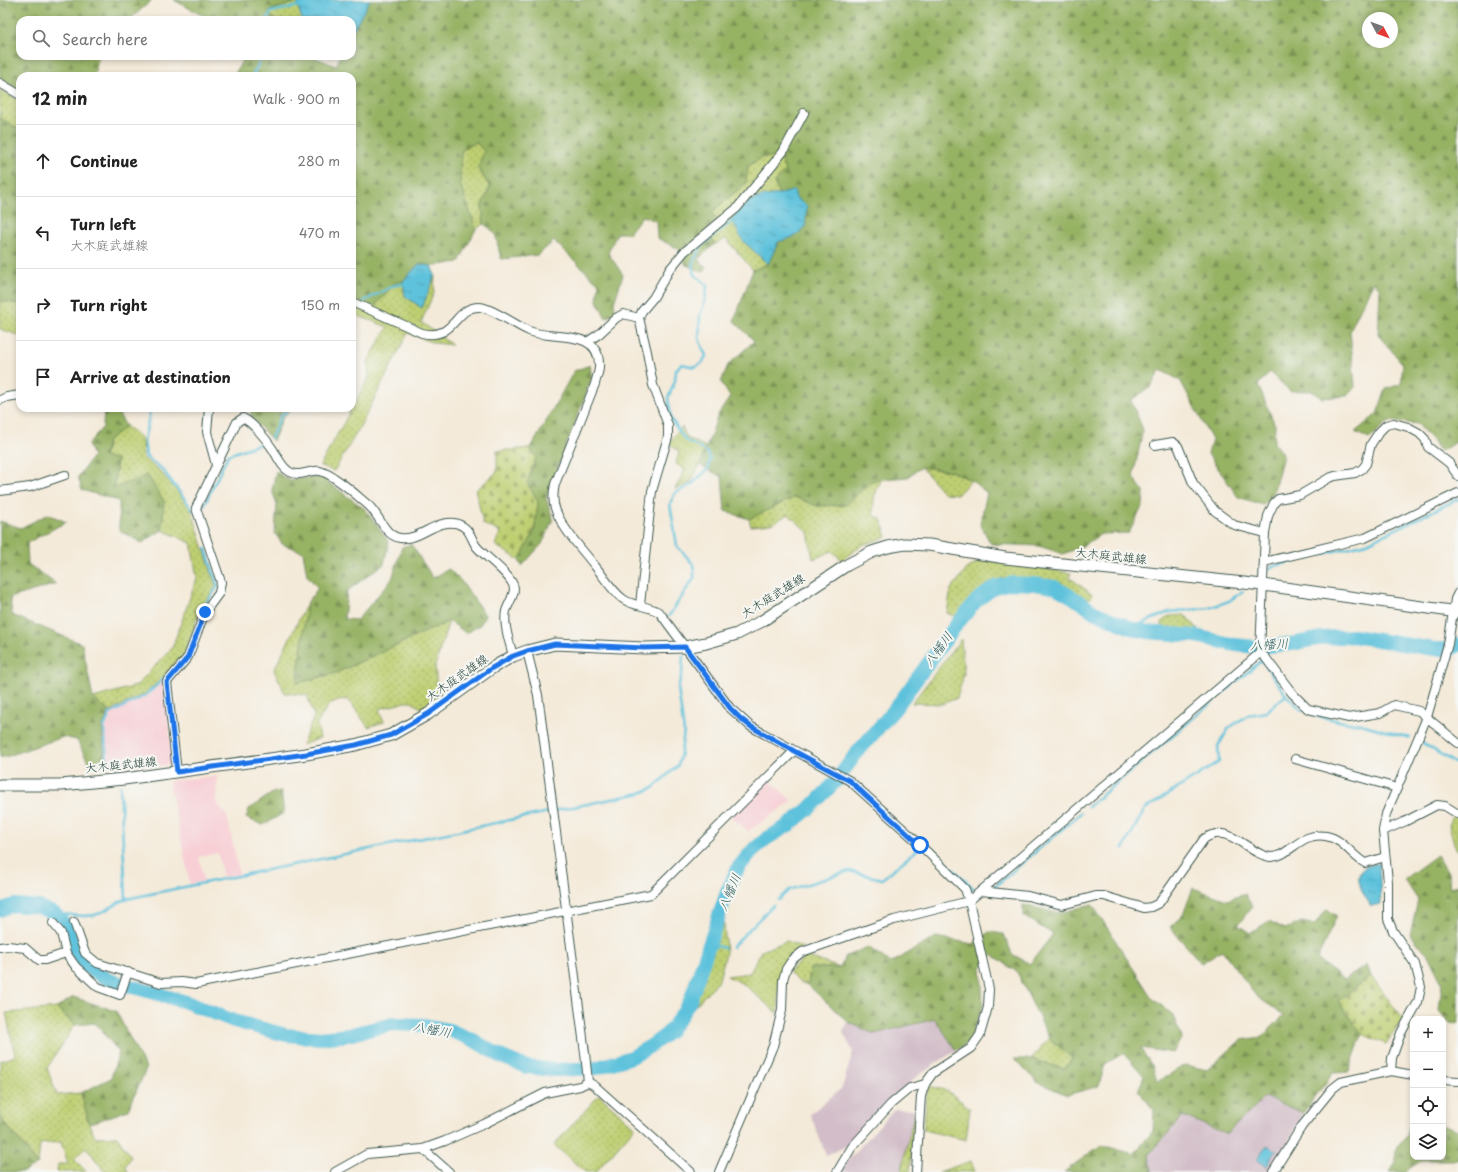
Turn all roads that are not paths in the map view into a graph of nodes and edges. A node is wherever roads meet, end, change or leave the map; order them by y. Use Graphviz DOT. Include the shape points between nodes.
graph roads {
  1 [pos="0,83"];
  2 [pos="16,92"];
  3 [pos="804,113"];
  4 [pos="356,304"];
  5 [pos="640,318"];
  6 [pos="587,342"];
  7 [pos="16,396"];
  8 [pos="0,400"];
  9 [pos="210,412"];
  10 [pos="1155,445"];
  11 [pos="216,465"];
  12 [pos="65,475"];
  13 [pos="1458,476"];
  14 [pos="0,490"];
  15 [pos="1458,493"];
  16 [pos="1265,533"];
  17 [pos="1264,562"];
  18 [pos="1263,586"];
  19 [pos="1458,593"];
  20 [pos="640,605"];
  21 [pos="1456,612"];
  22 [pos="685,647"];
  23 [pos="527,651"];
  24 [pos="1260,653"];
  25 [pos="513,656"];
  26 [pos="1426,718"];
  27 [pos="1458,743"];
  28 [pos="794,751"];
  29 [pos="1295,759"];
  30 [pos="177,772"];
  31 [pos="0,785"];
  32 [pos="1397,788"];
  33 [pos="1458,814"];
  34 [pos="1383,831"];
  35 [pos="1385,857"];
  36 [pos="981,891"];
  37 [pos="969,901"];
  38 [pos="566,911"];
  39 [pos="74,922"];
  40 [pos="53,923"];
  41 [pos="0,947"];
  42 [pos="66,953"];
  43 [pos="128,972"];
  44 [pos="1391,1071"];
  45 [pos="1410,1074"];
  46 [pos="587,1080"];
  47 [pos="1446,1080"];
  48 [pos="1458,1081"];
  49 [pos="925,1084"];
  50 [pos="423,1149"];
  51 [pos="335,1172"];
  52 [pos="449,1172"];
  53 [pos="691,1172"];
  54 [pos="719,1172"];
  55 [pos="837,1172"];
  56 [pos="916,1172"];
  57 [pos="1273,1172"];
  1 -- 2 [label="street"];
  3 -- 5 [label="street" via="783,152 737,208 684,252 670,269"];
  4 -- 6 [label="street" via="414,330 432,335 442,332 469,309 480,306 530,332 578,338"];
  5 -- 6 [label="street" via="623,314"];
  5 -- 20 [label="street" via="653,385 668,425 668,437 652,491"];
  6 -- 20 [label="street" via="596,350 599,368 555,484 553,502 562,524 616,592 630,603"];
  7 -- 8 [label="street"];
  9 -- 11 [label="street" via="207,432"];
  10 -- 16 [label="street" via="1173,442 1178,446 1193,483 1215,511 1234,524"];
  11 -- 25 [label="street" via="237,422 243,418 272,448 282,465 299,475 318,471 331,476 369,505 394,536 409,538 443,524 455,523 465,527 475,544 510,579 514,588 506,612"];
  11 -- 30 [label="street" via="196,508 221,582 219,593 205,612 188,657 167,682"];
  12 -- 14 [label="street" via="30,487"];
  13 -- 16 [label="street" via="1449,463 1428,447 1419,433 1408,427 1390,424 1378,432 1362,469 1355,473 1329,478 1300,495 1278,499 1268,516"];
  15 -- 17 [label="street" via="1365,538"];
  16 -- 17 [label="street"];
  17 -- 18 [label="street"];
  18 -- 21 [label="main road, 大木庭武雄線"];
  18 -- 22 [label="main road, 大木庭武雄線" via="1005,558 929,545 905,544 872,552 847,565 762,621 737,634"];
  18 -- 24 [label="street"];
  19 -- 21 [label="street"];
  20 -- 22 [label="street" via="654,608"];
  21 -- 26 [label="street"];
  22 -- 23 [label="main road, 大木庭武雄線" via="555,644"];
  22 -- 28 [label="street" via="740,718"];
  23 -- 25 [label="main road, 大木庭武雄線"];
  23 -- 38 [label="street" via="538,695"];
  24 -- 26 [label="street" via="1308,709 1349,718 1380,712 1394,705 1419,711"];
  24 -- 36 [label="street"];
  25 -- 30 [label="main road, 大木庭武雄線" via="428,714 391,735 313,753"];
  26 -- 27 [label="street"];
  26 -- 32 [label="street"];
  28 -- 37 [label="street" via="850,781 966,890"];
  28 -- 38 [label="street" via="651,894"];
  29 -- 32 [label="street"];
  30 -- 31 [label="main road, 大木庭武雄線" via="61,785"];
  32 -- 34 [label="street" via="1386,814"];
  33 -- 34 [label="street" via="1445,806 1437,805"];
  34 -- 35 [label="street"];
  35 -- 36 [label="street" via="1365,863 1334,838 1323,835 1300,840 1280,855 1271,857 1219,833 1211,834 1204,839 1158,903 1151,907 1144,908 1104,896 1062,904 1028,896"];
  35 -- 44 [label="street" via="1388,919 1415,964 1421,987 1418,1002 1392,1058"];
  36 -- 37 [label="street"];
  37 -- 49 [label="street" via="989,989 988,1007 980,1035 971,1048 933,1073"];
  37 -- 54 [label="street" via="894,920 802,952 792,960 783,980 782,1010 773,1046"];
  38 -- 43 [label="street" via="196,984 161,983"];
  38 -- 46 [label="street"];
  39 -- 43 [label="street" via="85,953 97,963"];
  40 -- 42 [label="street" via="61,932"];
  41 -- 42 [label="street" via="25,948 39,960"];
  42 -- 43 [label="street" via="76,967 98,987 120,995"];
  44 -- 45 [label="street"];
  44 -- 57 [label="street" via="1341,1082 1332,1089 1302,1126"];
  46 -- 50 [label="street" via="580,1086 545,1092 465,1132"];
  46 -- 53 [label="street"];
  47 -- 48 [label="street"];
  49 -- 55 [label="street" via="910,1088 891,1104 852,1147"];
  49 -- 56 [label="street" via="921,1096"];
  50 -- 51 [label="street" via="367,1154"];
  50 -- 52 [label="street"];
}
